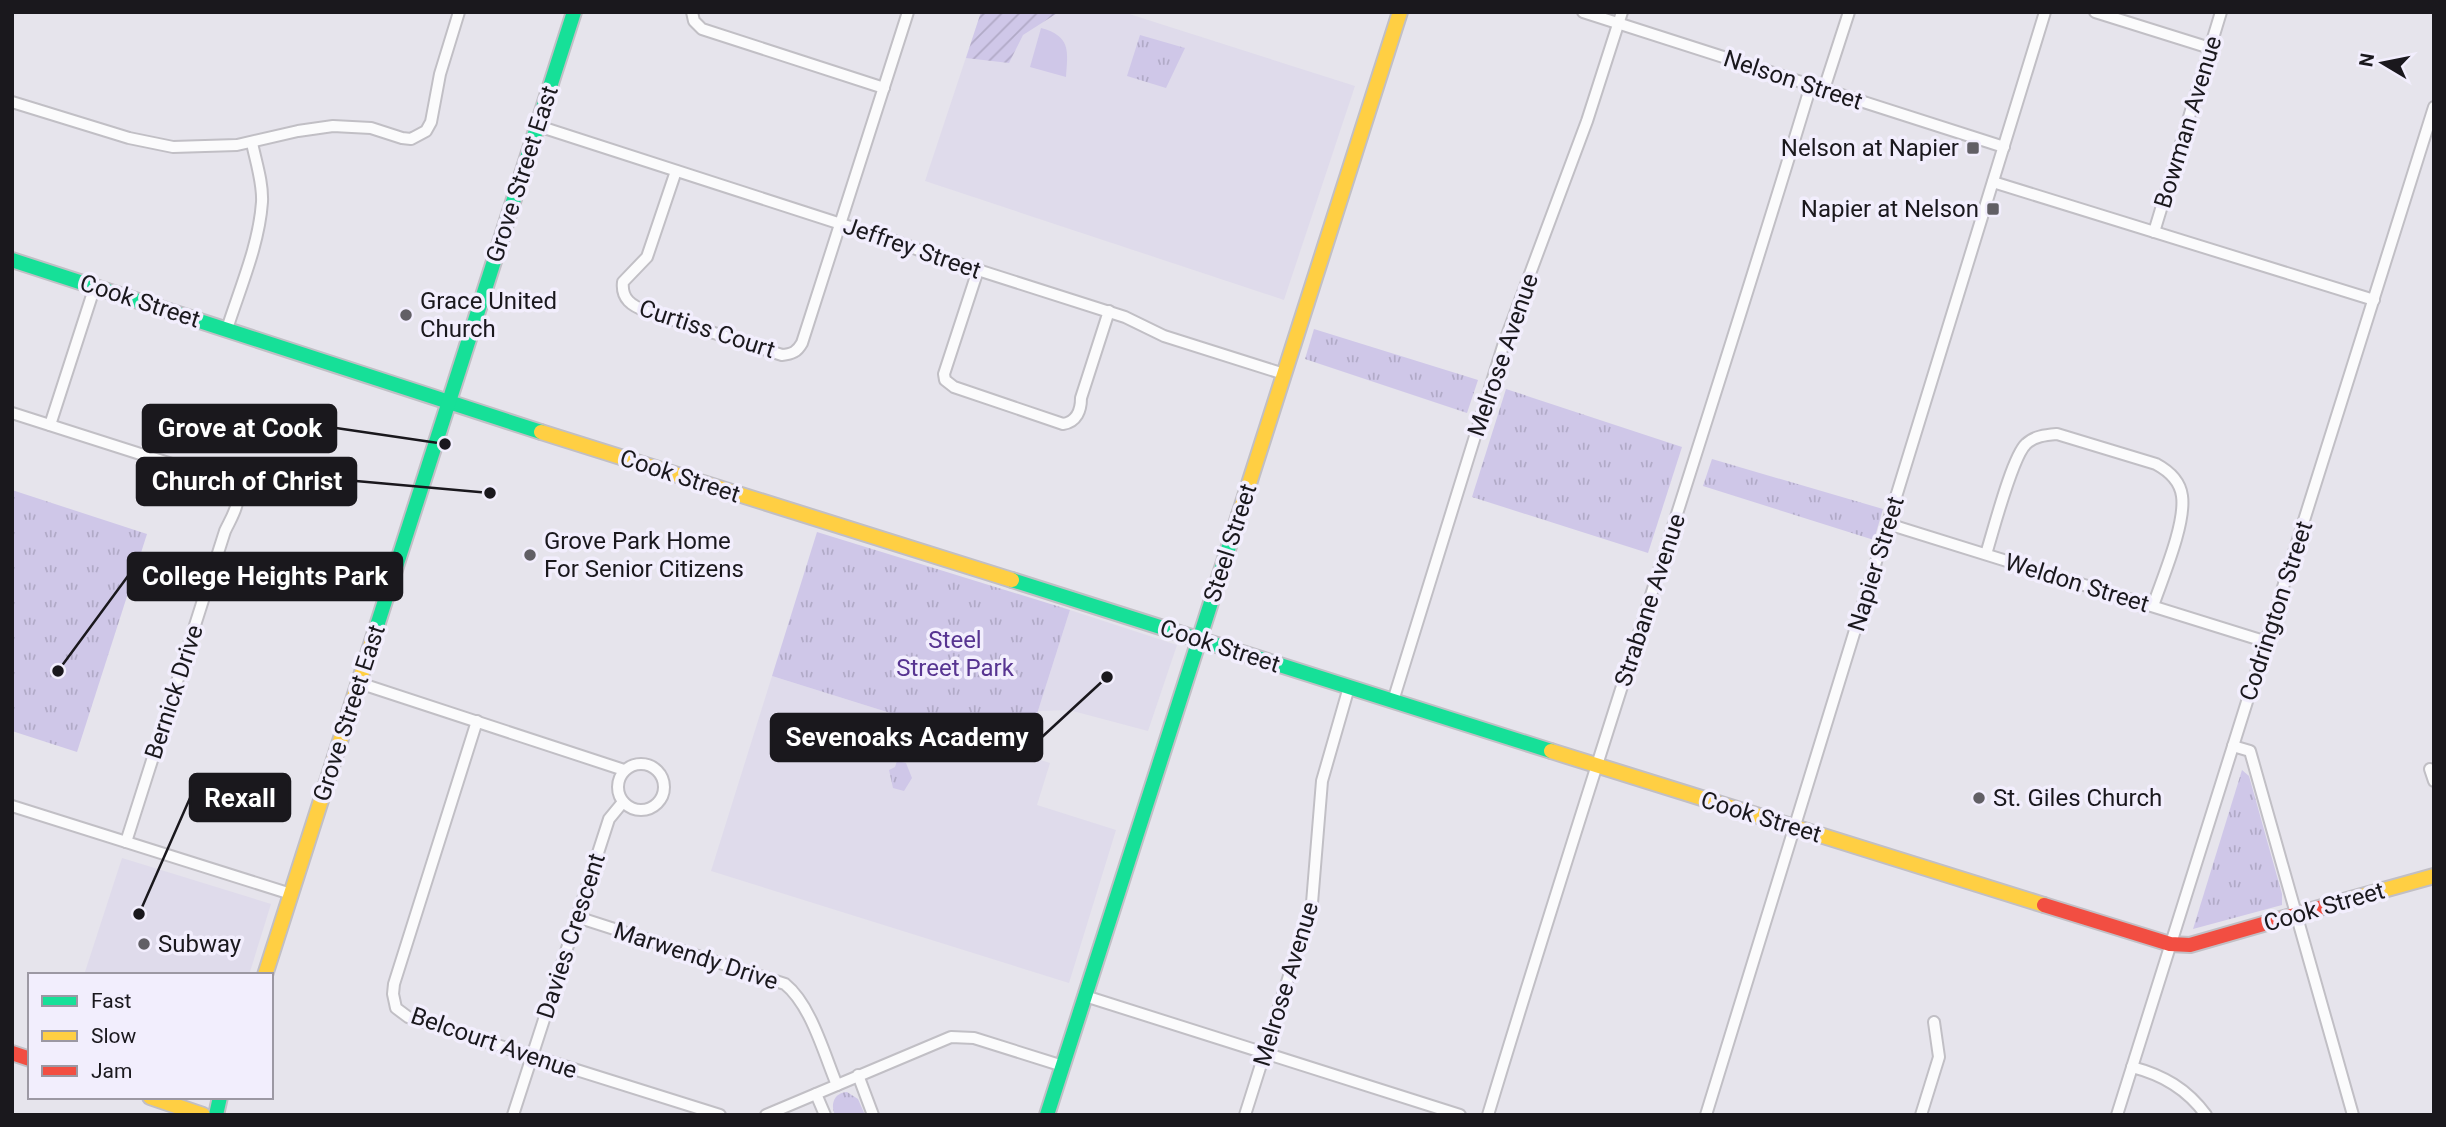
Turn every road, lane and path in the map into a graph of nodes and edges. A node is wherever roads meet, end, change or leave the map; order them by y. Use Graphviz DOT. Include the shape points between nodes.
graph roads {
  1 [pos="459,12"];
  2 [pos="574,12"];
  3 [pos="692,12"];
  4 [pos="908,12"];
  5 [pos="1400,12"];
  6 [pos="1583,12"];
  7 [pos="1849,12"];
  8 [pos="2045,12"];
  9 [pos="2095,12"];
  10 [pos="2221,12"];
  11 [pos="1620,18"];
  12 [pos="2210,48"];
  13 [pos="1811,85"];
  14 [pos="884,88"];
  15 [pos="1824,89"];
  16 [pos="12,102"];
  17 [pos="2434,107"];
  18 [pos="538,126"];
  19 [pos="252,143"];
  20 [pos="2004,147"];
  21 [pos="676,171"];
  22 [pos="1993,182"];
  23 [pos="840,224"];
  24 [pos="2154,232"];
  25 [pos="12,260"];
  26 [pos="978,270"];
  27 [pos="94,286"];
  28 [pos="2374,300"];
  29 [pos="1109,311"];
  30 [pos="227,329"];
  31 [pos="1284,374"];
  32 [pos="449,402"];
  33 [pos="12,413"];
  34 [pos="50,425"];
  35 [pos="1888,524"];
  36 [pos="1986,554"];
  37 [pos="2153,606"];
  38 [pos="1199,640"];
  39 [pos="2267,642"];
  40 [pos="359,683"];
  41 [pos="1349,687"];
  42 [pos="1394,701"];
  43 [pos="477,721"];
  44 [pos="2233,746"];
  45 [pos="1596,765"];
  46 [pos="2430,769"];
  47 [pos="624,770"];
  48 [pos="2434,781"];
  49 [pos="623,802"];
  50 [pos="12,806"];
  51 [pos="1795,828"];
  52 [pos="126,842"];
  53 [pos="2434,876"];
  54 [pos="291,894"];
  55 [pos="2297,914"];
  56 [pos="577,917"];
  57 [pos="2170,944"];
  58 [pos="266,973"];
  59 [pos="1085,996"];
  60 [pos="1934,1022"];
  61 [pos="1265,1053"];
  62 [pos="532,1057"];
  63 [pos="1063,1066"];
  64 [pos="2132,1067"];
  65 [pos="858,1075"];
  66 [pos="836,1085"];
  67 [pos="816,1094"];
  68 [pos="156,1099"];
  69 [pos="203,1115"];
  70 [pos="513,1115"];
  71 [pos="720,1115"];
  72 [pos="766,1115"];
  73 [pos="825,1115"];
  74 [pos="873,1115"];
  75 [pos="1048,1115"];
  76 [pos="1245,1115"];
  77 [pos="1460,1115"];
  78 [pos="1488,1115"];
  79 [pos="1706,1115"];
  80 [pos="1921,1115"];
  81 [pos="2117,1115"];
  82 [pos="2206,1115"];
  83 [pos="2353,1115"];
  1 -- 19 [label="street" via="431,122 418,137 333,126"];
  2 -- 18 [label="street, Grove Street East"];
  3 -- 14 [label="street" via="702,29"];
  4 -- 14 [label="street, Curtiss Court"];
  5 -- 31 [label="street, Steel Street"];
  6 -- 11 [label="street, Nelson Street"];
  7 -- 15 [label="street"];
  8 -- 20 [label="street, Napier Street"];
  9 -- 12 [label="street"];
  10 -- 12 [label="street, Bowman Avenue"];
  11 -- 13 [label="street, Nelson Street"];
  11 -- 42 [label="street, Melrose Avenue" via="1587,121 1503,346"];
  12 -- 24 [label="street, Bowman Avenue"];
  13 -- 15 [label="street, Nelson Street"];
  13 -- 45 [label="street, Strabane Avenue"];
  14 -- 23 [label="street, Curtiss Court"];
  15 -- 20 [label="street, Nelson Street"];
  16 -- 19 [label="street" via="153,144 214,147"];
  17 -- 28 [label="street, Codrington Street"];
  18 -- 21 [label="street, Jeffrey Street"];
  18 -- 32 [label="street, Grove Street East"];
  19 -- 30 [label="street" via="262,201"];
  20 -- 22 [label="street, Napier Street"];
  21 -- 23 [label="street, Jeffrey Street"];
  21 -- 23 [label="street, Curtiss Court" via="647,257 624,282 623,294 635,307 782,355 802,343"];
  22 -- 24 [label="street"];
  22 -- 35 [label="street, Napier Street"];
  23 -- 26 [label="street, Jeffrey Street"];
  24 -- 28 [label="street"];
  25 -- 27 [label="street, Cook Street"];
  26 -- 29 [label="street, Jeffrey Street"];
  26 -- 29 [label="street" via="945,380 1063,424 1080,411"];
  27 -- 30 [label="street, Cook Street"];
  27 -- 34 [label="street"];
  28 -- 39 [label="street, Codrington Street"];
  29 -- 31 [label="street, Jeffrey Street" via="1164,336"];
  30 -- 32 [label="street, Cook Street"];
  31 -- 38 [label="street, Steel Street"];
  32 -- 38 [label="street, Cook Street"];
  32 -- 40 [label="street, Grove Street East"];
  33 -- 34 [label="street, Bernick Drive"];
  34 -- 52 [label="street, Bernick Drive" via="228,482 238,495"];
  35 -- 36 [label="street, Weldon Street"];
  35 -- 51 [label="street, Napier Street"];
  36 -- 37 [label="street, Weldon Street"];
  36 -- 37 [label="street" via="2019,454 2027,443 2057,434 2156,464 2178,482 2182,512"];
  37 -- 39 [label="street, Weldon Street"];
  38 -- 41 [label="street, Cook Street"];
  38 -- 59 [label="street, Steel Street"];
  39 -- 44 [label="street, Codrington Street"];
  40 -- 43 [label="street"];
  40 -- 54 [label="street, Grove Street East"];
  41 -- 42 [label="street, Cook Street"];
  41 -- 61 [label="street, Melrose Avenue" via="1322,780 1312,903"];
  42 -- 45 [label="street, Cook Street"];
  43 -- 47 [label="street"];
  43 -- 62 [label="street, Belcourt Avenue" via="394,984 394,1002 408,1017"];
  44 -- 55 [label="street" via="2250,751"];
  44 -- 57 [label="street, Codrington Street"];
  45 -- 51 [label="street, Cook Street"];
  45 -- 78 [label="street, Strabane Avenue"];
  46 -- 48 [label="street"];
  47 -- 49 [label="street, Davies Crescent" via="618,782"];
  47 -- 49 [label="street" via="646,764 659,772 664,788 652,807 636,810"];
  49 -- 56 [label="street, Davies Crescent" via="609,820"];
  50 -- 52 [label="street"];
  51 -- 57 [label="street, Cook Street"];
  51 -- 79 [label="street, Napier Street"];
  52 -- 54 [label="street"];
  53 -- 55 [label="street, Cook Street"];
  54 -- 58 [label="street, Grove Street East"];
  55 -- 57 [label="street, Cook Street" via="2190,945"];
  55 -- 83 [label="street"];
  56 -- 62 [label="street, Davies Crescent"];
  56 -- 66 [label="street, Marwendy Drive" via="785,984 805,1009"];
  57 -- 64 [label="street, Codrington Street"];
  59 -- 61 [label="street"];
  59 -- 63 [label="street, Steel Street"];
  60 -- 80 [label="street" via="1939,1057"];
  61 -- 76 [label="street, Melrose Avenue"];
  61 -- 77 [label="street"];
  62 -- 70 [label="street, Davies Crescent"];
  62 -- 71 [label="street, Belcourt Avenue"];
  63 -- 65 [label="street" via="963,1036"];
  63 -- 75 [label="street, Steel Street"];
  64 -- 81 [label="street, Codrington Street"];
  64 -- 82 [label="street" via="2177,1085"];
  65 -- 66 [label="street"];
  65 -- 74 [label="street"];
  66 -- 67 [label="street"];
  67 -- 72 [label="street"];
  67 -- 73 [label="street"];
  68 -- 69 [label="street"];
}
